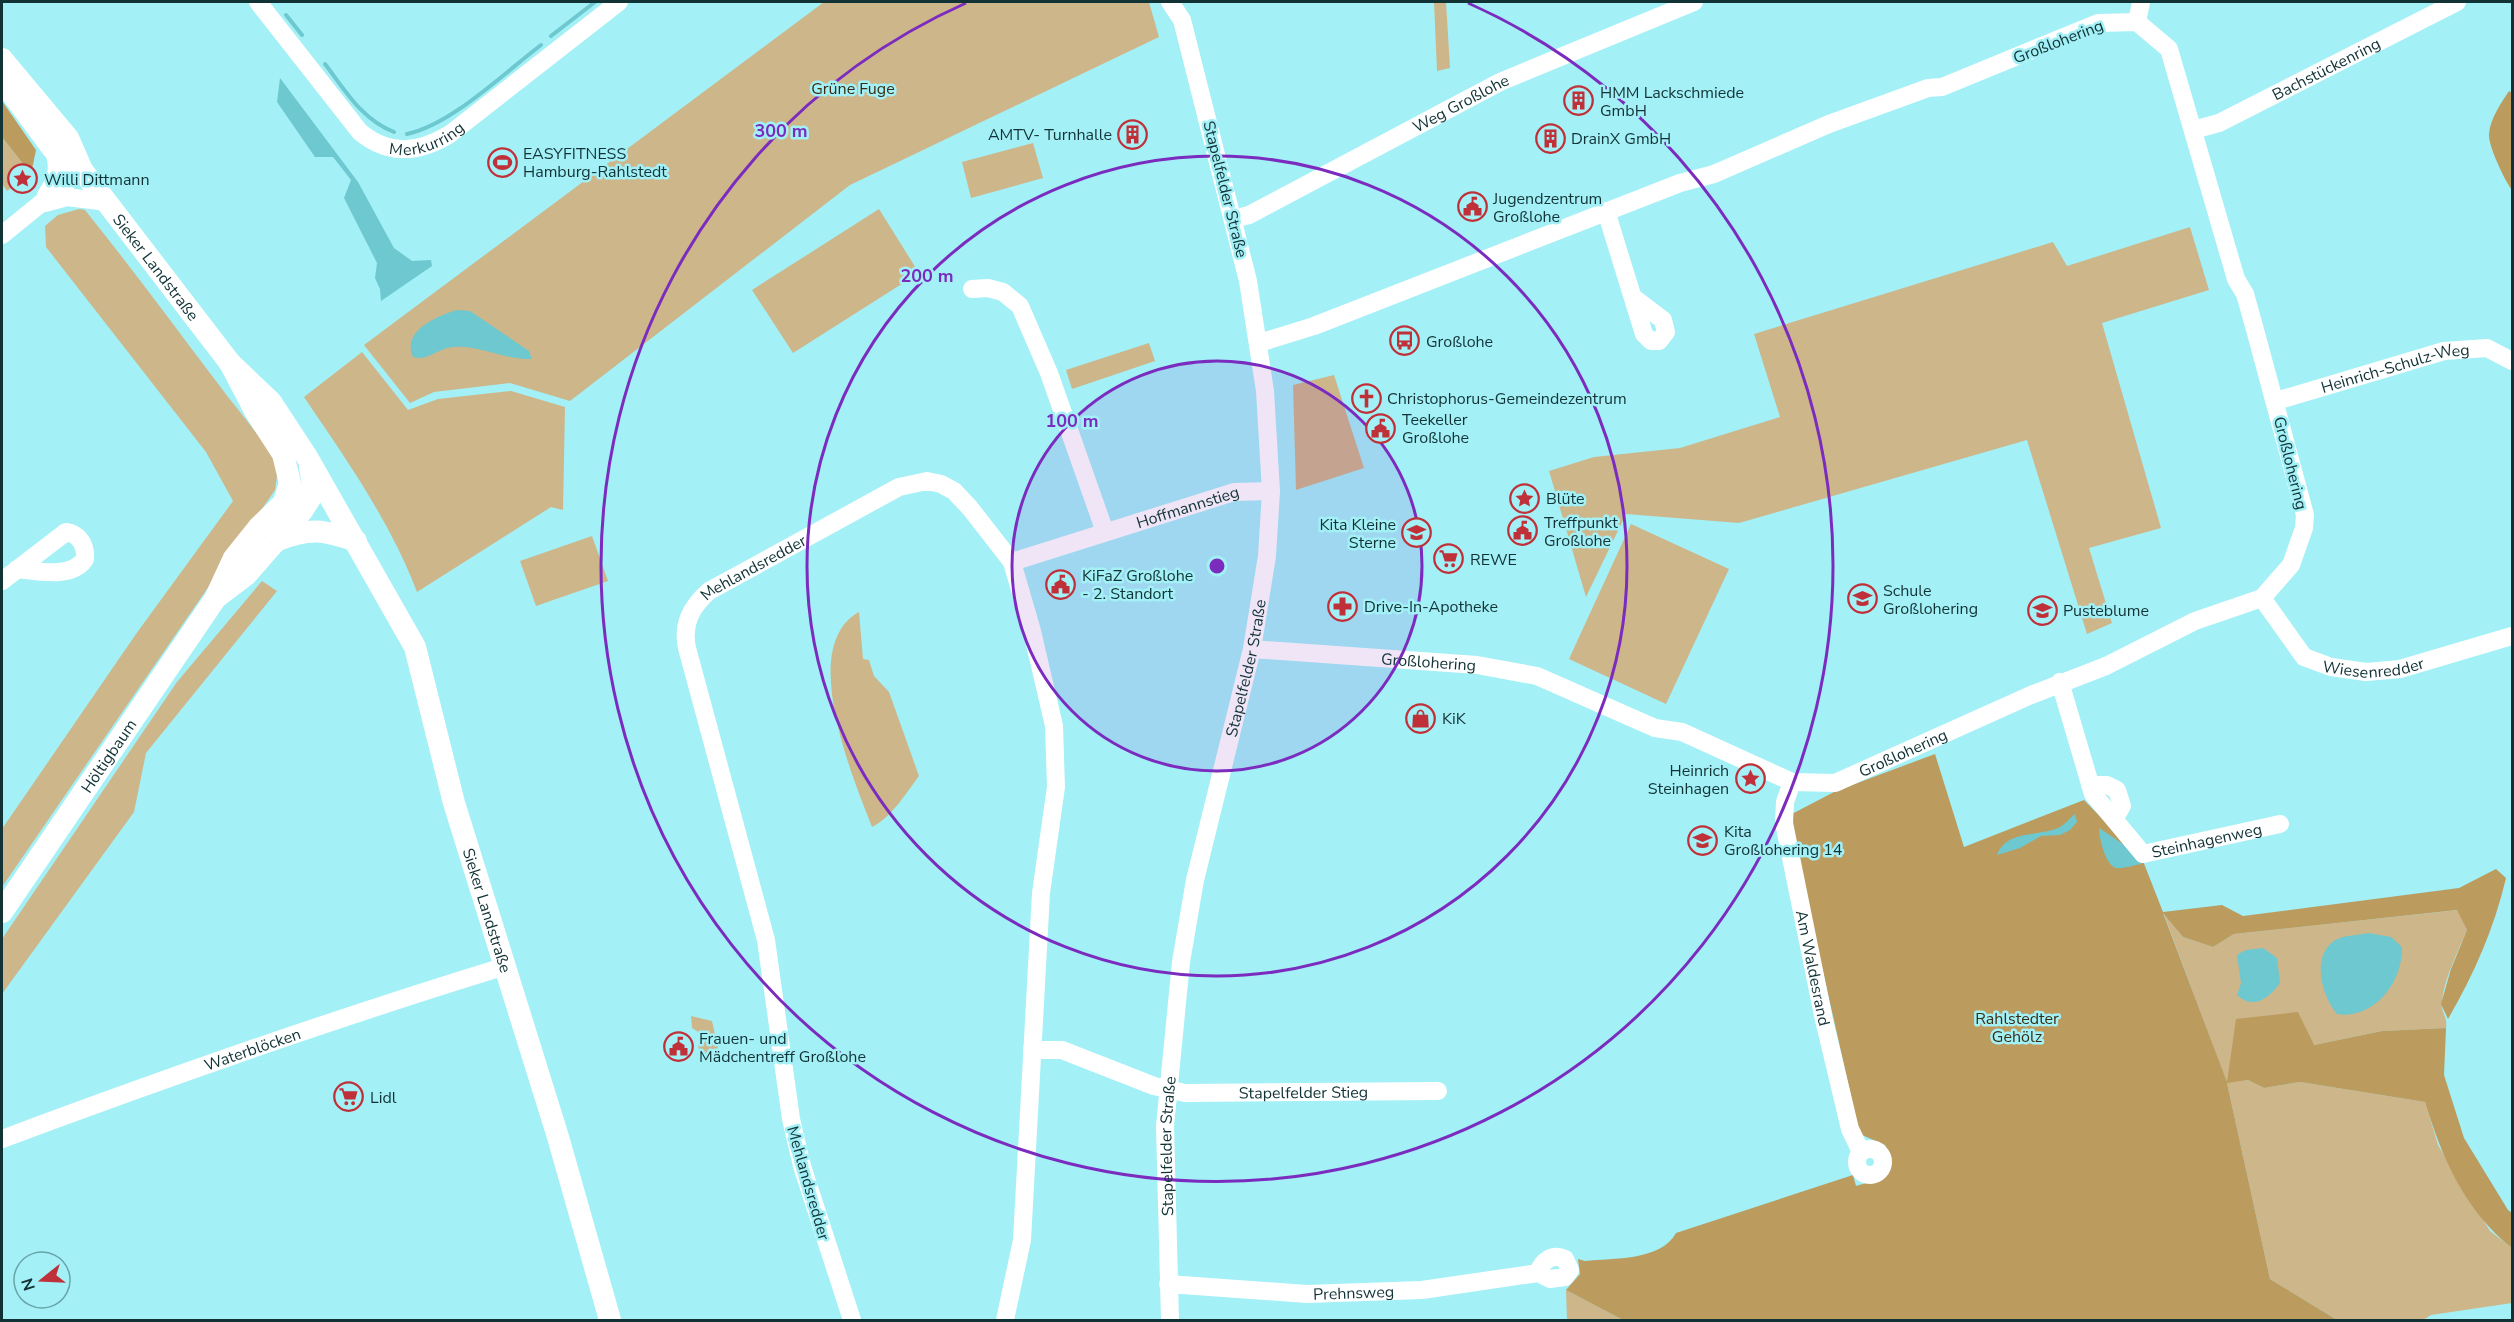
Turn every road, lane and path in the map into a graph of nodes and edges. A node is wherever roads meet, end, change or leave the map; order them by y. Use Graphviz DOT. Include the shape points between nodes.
graph roads {
  1 [pos="258,2"];
  2 [pos="619,2"];
  3 [pos="1170,2"];
  4 [pos="1694,2"];
  5 [pos="2140,2"];
  6 [pos="2457,2"];
  7 [pos="1183,11"];
  8 [pos="2137,22"];
  9 [pos="2,59"];
  10 [pos="2,80"];
  11 [pos="2193,130"];
  12 [pos="53,149"];
  13 [pos="82,170"];
  14 [pos="107,202"];
  15 [pos="37,206"];
  16 [pos="1606,210"];
  17 [pos="1233,219"];
  18 [pos="2,235"];
  19 [pos="972,289"];
  20 [pos="1634,298"];
  21 [pos="1259,343"];
  22 [pos="2512,361"];
  23 [pos="230,363"];
  24 [pos="2276,401"];
  25 [pos="284,454"];
  26 [pos="307,457"];
  27 [pos="313,485"];
  28 [pos="1271,491"];
  29 [pos="284,502"];
  30 [pos="338,511"];
  31 [pos="1105,532"];
  32 [pos="356,541"];
  33 [pos="274,542"];
  34 [pos="1012,562"];
  35 [pos="18,569"];
  36 [pos="2,581"];
  37 [pos="215,598"];
  38 [pos="2262,598"];
  39 [pos="2512,636"];
  40 [pos="1252,649"];
  41 [pos="2060,682"];
  42 [pos="1792,783"];
  43 [pos="2280,824"];
  44 [pos="2,912"];
  45 [pos="506,966"];
  46 [pos="1032,1050"];
  47 [pos="1168,1090"];
  48 [pos="1438,1091"];
  49 [pos="2,1140"];
  50 [pos="1861,1152"];
  51 [pos="1538,1273"];
  52 [pos="1168,1284"];
  53 [pos="610,1320"];
  54 [pos="852,1320"];
  55 [pos="1005,1320"];
  56 [pos="1170,1320"];
  1 -- 2 [label="street, Merkurring" via="360,132 382,146 408,150 450,134"];
  3 -- 7 [label="street, Stapelfelder Straße"];
  4 -- 17 [label="street, Weg Großlohe" via="1500,82 1249,215"];
  5 -- 8 [label="street"];
  6 -- 11 [label="street, Bachstückenring" via="2219,123"];
  7 -- 17 [label="street, Stapelfelder Straße"];
  8 -- 11 [label="street, Großlohering" via="2169,49"];
  8 -- 16 [label="street, Großlohering" via="2098,23 1942,87 1928,88 1830,124 1714,174"];
  9 -- 13 [label="main road, Sieker Landstraße" via="68,138"];
  10 -- 12 [label="main road, Sieker Landstraße"];
  11 -- 24 [label="street, Großlohering"];
  12 -- 13 [label="main road, Sieker Landstraße"];
  12 -- 15 [label="street" via="58,171"];
  13 -- 14 [label="main road, Sieker Landstraße"];
  13 -- 15 [label="street"];
  14 -- 15 [label="street" via="67,197"];
  14 -- 23 [label="main road, Sieker Landstraße"];
  15 -- 18 [label="street"];
  16 -- 20 [label="street"];
  16 -- 21 [label="street, Großlohering" via="1340,316"];
  17 -- 21 [label="street, Stapelfelder Straße"];
  19 -- 31 [label="street" via="1003,292 1020,306 1049,374"];
  21 -- 28 [label="street, Stapelfelder Straße"];
  22 -- 24 [label="street, Heinrich-Schulz-Weg" via="2487,348 2444,351"];
  23 -- 25 [label="main road, Sieker Landstraße"];
  23 -- 26 [label="main road, Sieker Landstraße" via="271,402"];
  24 -- 38 [label="street, Großlohering" via="2305,515 2291,565"];
  25 -- 27 [label="main road, Sieker Landstraße"];
  25 -- 29 [label="main road, Sieker Landstraße" via="290,483"];
  26 -- 27 [label="main road, Sieker Landstraße"];
  26 -- 30 [label="main road, Sieker Landstraße"];
  27 -- 29 [label="main road"];
  27 -- 30 [label="main road, Sieker Landstraße"];
  27 -- 33 [label="main road" via="302,512"];
  28 -- 31 [label="street, Hoffmannstieg" via="1234,492"];
  28 -- 40 [label="street, Stapelfelder Straße" via="1267,556"];
  29 -- 37 [label="main road, Höltigbaum" via="234,558"];
  30 -- 32 [label="main road, Sieker Landstraße"];
  31 -- 34 [label="street, Hoffmannstieg"];
  32 -- 33 [label="main road" via="302,531"];
  32 -- 45 [label="main road, Sieker Landstraße" via="420,661 445,770"];
  33 -- 37 [label="main road, Höltigbaum" via="246,575"];
  34 -- 46 [label="street, Mehlandsredder" via="1054,726 1057,764 1041,893"];
  34 -- 54 [label="street, Mehlandsredder" via="954,491 934,483 912,482 709,591 692,610 686,625 687,648 766,940 791,1119 802,1166"];
  35 -- 36 [label="street"];
  37 -- 44 [label="main road, Höltigbaum"];
  38 -- 39 [label="street, Wiesenredder" via="2304,657 2331,667 2366,672 2400,669"];
  38 -- 41 [label="street, Großlohering" via="2195,621 2106,666"];
  40 -- 42 [label="street, Großlohering" via="1477,665 1537,676 1655,728 1682,732"];
  40 -- 47 [label="street, Stapelfelder Straße" via="1195,880 1181,962"];
  41 -- 42 [label="street, Großlohering" via="1835,783"];
  41 -- 43 [label="street, Steinhagenweg" via="2093,794 2143,855"];
  42 -- 50 [label="street, Am Waldesrand" via="1785,802 1784,823 1824,1020 1850,1129"];
  45 -- 49 [label="street, Waterblöcken" via="141,1087"];
  45 -- 53 [label="main road, Sieker Landstraße"];
  46 -- 47 [label="street" via="1062,1050"];
  46 -- 55 [label="street, Mehlandsredder" via="1022,1240"];
  47 -- 48 [label="street, Stapelfelder Stieg"];
  47 -- 52 [label="street, Stapelfelder Straße"];
  51 -- 52 [label="street, Prehnsweg" via="1422,1290 1307,1294"];
  52 -- 56 [label="street, Stapelfelder Straße"];
}
